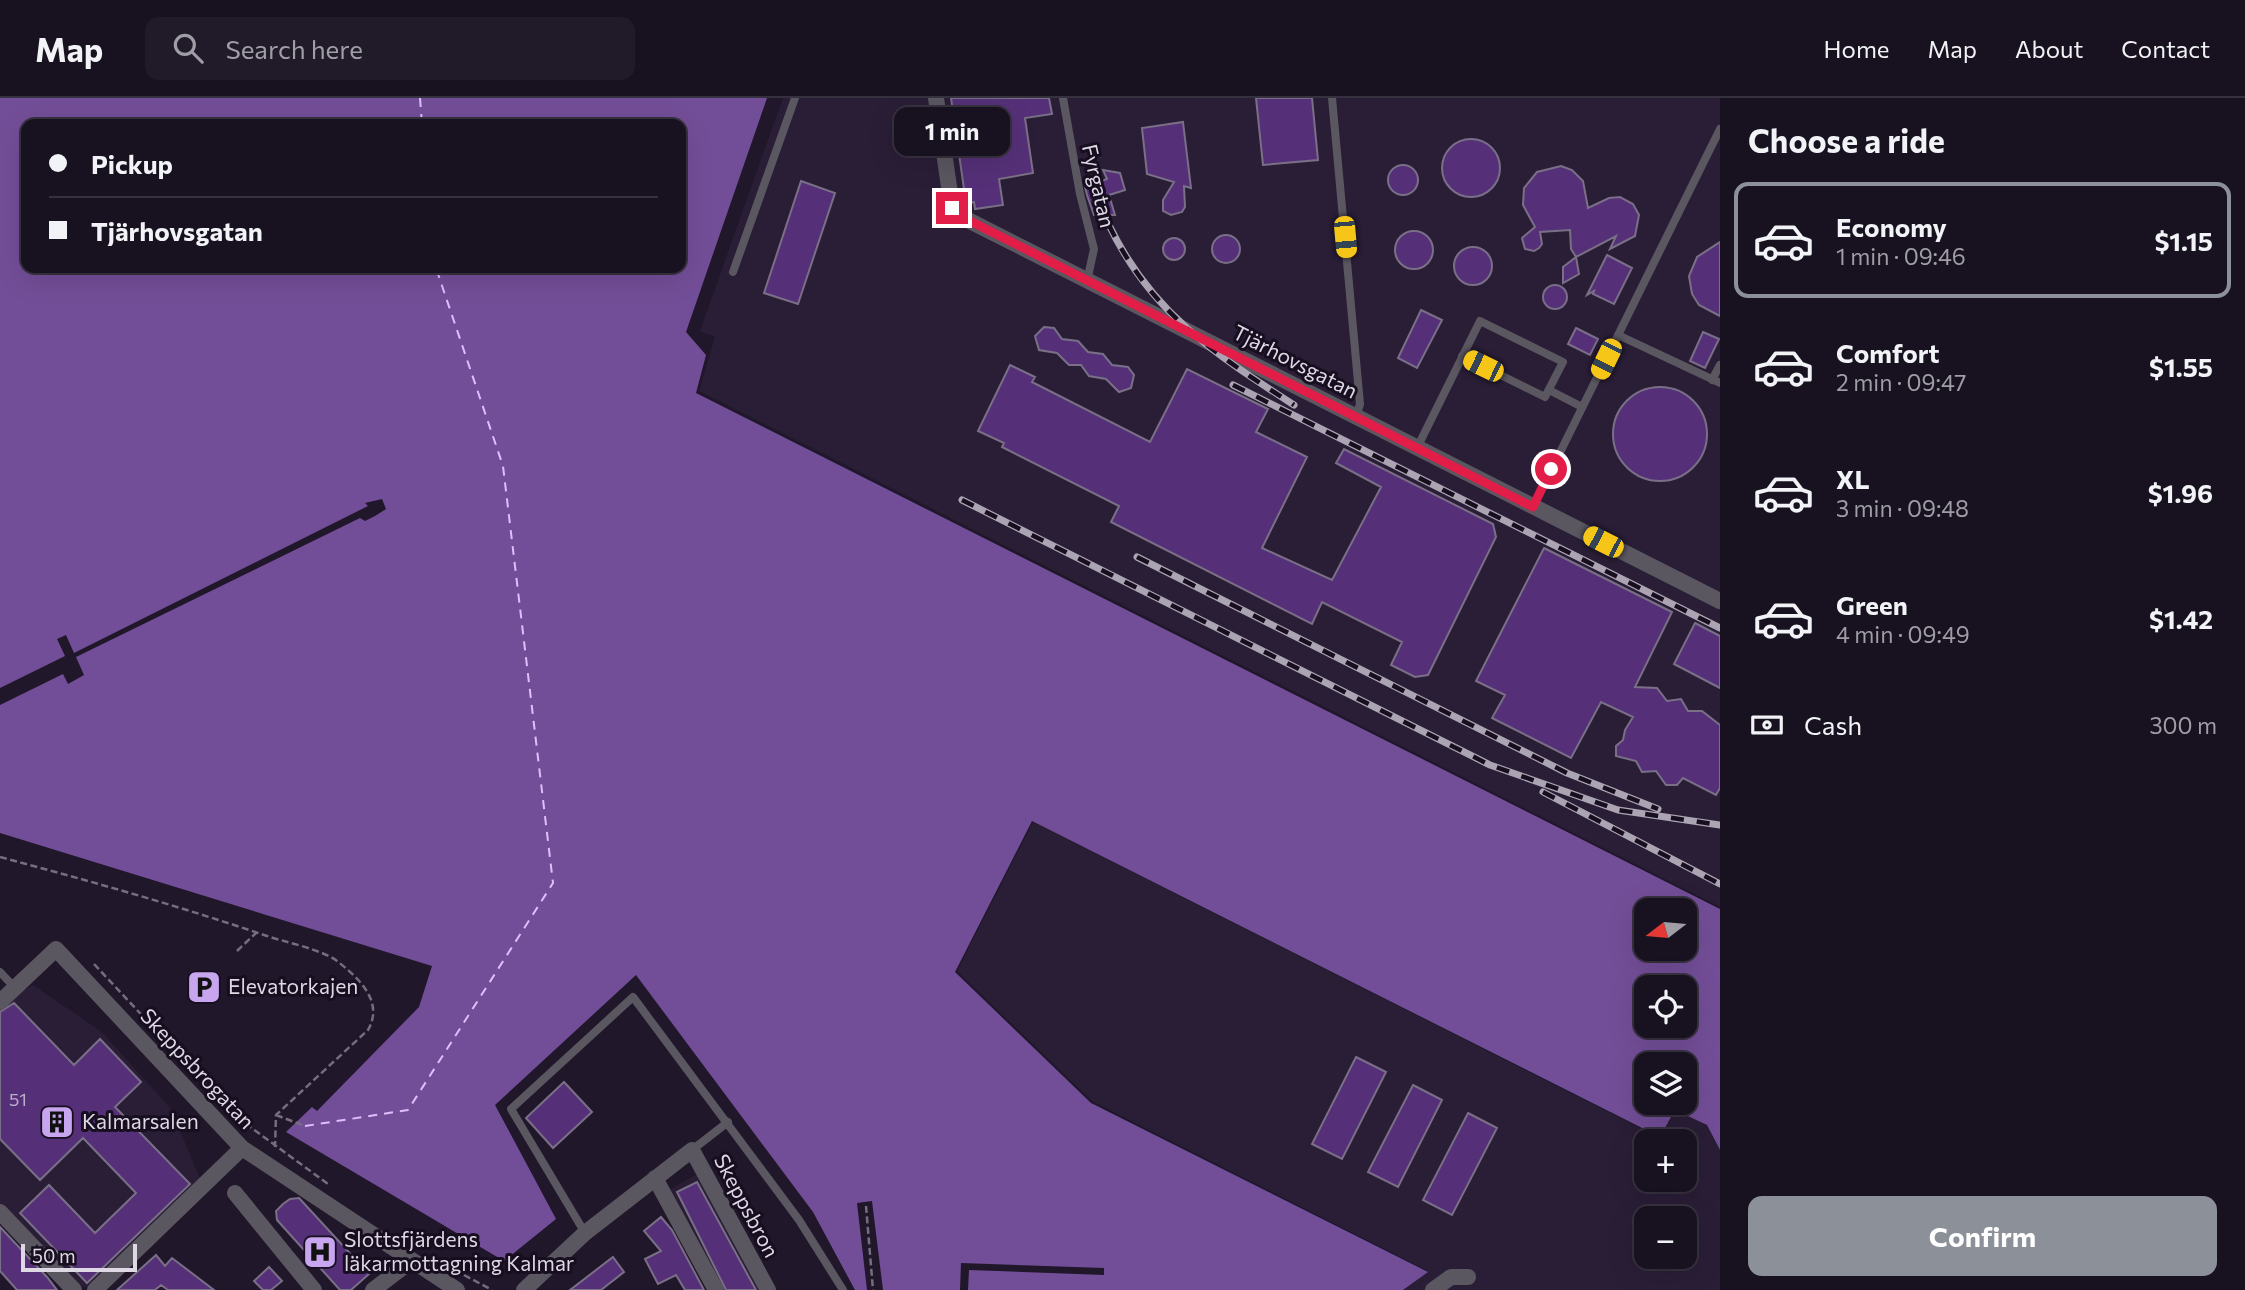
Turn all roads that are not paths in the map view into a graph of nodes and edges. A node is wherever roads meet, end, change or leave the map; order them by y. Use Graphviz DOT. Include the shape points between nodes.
graph roads {
  1 [pos="795,98"];
  2 [pos="936,98"];
  3 [pos="1063,98"];
  4 [pos="1332,98"];
  5 [pos="1720,129"];
  6 [pos="733,272"];
  7 [pos="1087,281"];
  8 [pos="1618,335"];
  9 [pos="1462,356"];
  10 [pos="1720,365"];
  11 [pos="1716,382"];
  12 [pos="1549,390"];
  13 [pos="1582,407"];
  14 [pos="1356,417"];
  15 [pos="1417,448"];
  16 [pos="1533,507"];
  17 [pos="1720,601"];
  18 [pos="0,972"];
  19 [pos="15,988"];
  20 [pos="0,1002"];
  21 [pos="728,1122"];
  22 [pos="242,1148"];
  23 [pos="692,1150"];
  24 [pos="655,1178"];
  25 [pos="235,1193"];
  26 [pos="0,1212"];
  27 [pos="584,1233"];
  28 [pos="411,1261"];
  29 [pos="1469,1278"];
  30 [pos="74,1290"];
  31 [pos="95,1290"];
  32 [pos="314,1290"];
  33 [pos="373,1290"];
  34 [pos="457,1290"];
  35 [pos="524,1290"];
  36 [pos="716,1290"];
  37 [pos="768,1290"];
  38 [pos="843,1290"];
  39 [pos="1433,1290"];
  1 -- 6 [label="lane"];
  2 -- 7 [label="street, Tjärhovsgatan" via="953,212"];
  3 -- 7 [label="lane, Fyrgatan" via="1094,249"];
  4 -- 14 [label="lane" via="1359,391"];
  5 -- 8 [label="lane"];
  7 -- 14 [label="street, Tjärhovsgatan"];
  8 -- 11 [label="lane"];
  8 -- 13 [label="lane"];
  9 -- 12 [label="lane" via="1545,397"];
  9 -- 12 [label="lane" via="1480,321 1563,362"];
  9 -- 15 [label="lane"];
  10 -- 11 [label="lane"];
  12 -- 13 [label="lane"];
  13 -- 16 [label="lane"];
  14 -- 15 [label="street, Tjärhovsgatan"];
  15 -- 16 [label="street, Tjärhovsgatan"];
  16 -- 17 [label="street, Tjärhovsgatan"];
  18 -- 19 [label="lane"];
  19 -- 20 [label="street"];
  19 -- 22 [label="street, Skeppsbrogatan" via="56,949"];
  21 -- 23 [label="lane"];
  21 -- 27 [label="lane" via="633,997 511,1109"];
  21 -- 38 [label="lane"];
  22 -- 28 [label="street, Skeppsbrogatan"];
  22 -- 31 [label="street"];
  23 -- 24 [label="street, Skeppsbron"];
  23 -- 37 [label="street, Skeppsbron"];
  24 -- 27 [label="street, Skeppsbron"];
  24 -- 36 [label="street"];
  25 -- 32 [label="street"];
  26 -- 30 [label="street"];
  27 -- 35 [label="street, Skeppsbron"];
  28 -- 33 [label="street"];
  28 -- 34 [label="street, Skeppsbrogatan"];
  29 -- 39 [label="street" via="1451,1277"];
}
